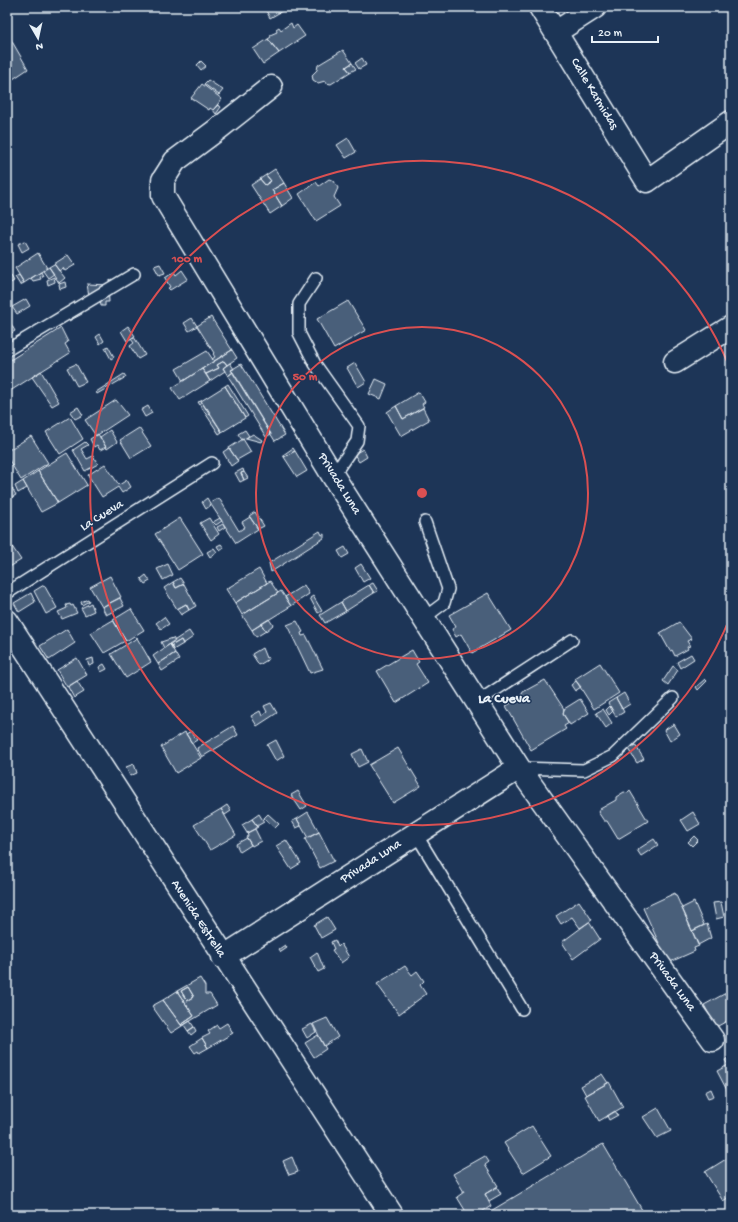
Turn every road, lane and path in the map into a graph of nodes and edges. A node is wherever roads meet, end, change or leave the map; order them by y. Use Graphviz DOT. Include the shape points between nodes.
graph roads {
  1 [pos="540,7"];
  2 [pos="595,7"];
  3 [pos="556,32"];
  4 [pos="270,86"];
  5 [pos="731,122"];
  6 [pos="134,274"];
  7 [pos="316,278"];
  8 [pos="731,327"];
  9 [pos="7,350"];
  10 [pos="676,362"];
  11 [pos="212,463"];
  12 [pos="334,476"];
  13 [pos="425,522"];
  14 [pos="7,593"];
  15 [pos="424,618"];
  16 [pos="7,621"];
  17 [pos="572,640"];
  18 [pos="672,698"];
  19 [pos="477,702"];
  20 [pos="519,768"];
  21 [pos="416,834"];
  22 [pos="223,957"];
  23 [pos="522,1009"];
  24 [pos="714,1040"];
  25 [pos="392,1215"];
  1 -- 3 [label="street, Calle Karmidas"];
  2 -- 3 [label="street"];
  3 -- 5 [label="street, Calle Karmidas" via="646,180"];
  4 -- 12 [label="street, Privada Luna" via="175,160 163,180 163,196"];
  6 -- 9 [label="lane"];
  7 -- 12 [label="lane" via="299,304 299,333 316,364 359,426 357,441"];
  8 -- 10 [label="street"];
  11 -- 14 [label="lane, La Cueva"];
  12 -- 15 [label="street, Privada Luna"];
  13 -- 15 [label="lane" via="448,589 444,603"];
  15 -- 19 [label="street, Privada Luna"];
  16 -- 22 [label="street, Avenida Estrella"];
  17 -- 19 [label="lane"];
  18 -- 20 [label="lane" via="613,756 584,770"];
  19 -- 20 [label="street, Privada Luna"];
  20 -- 21 [label="street, Privada Luna"];
  20 -- 24 [label="street, Privada Luna"];
  21 -- 22 [label="street, Privada Luna"];
  21 -- 23 [label="lane"];
  22 -- 25 [label="street, Avenida Estrella"];
}
